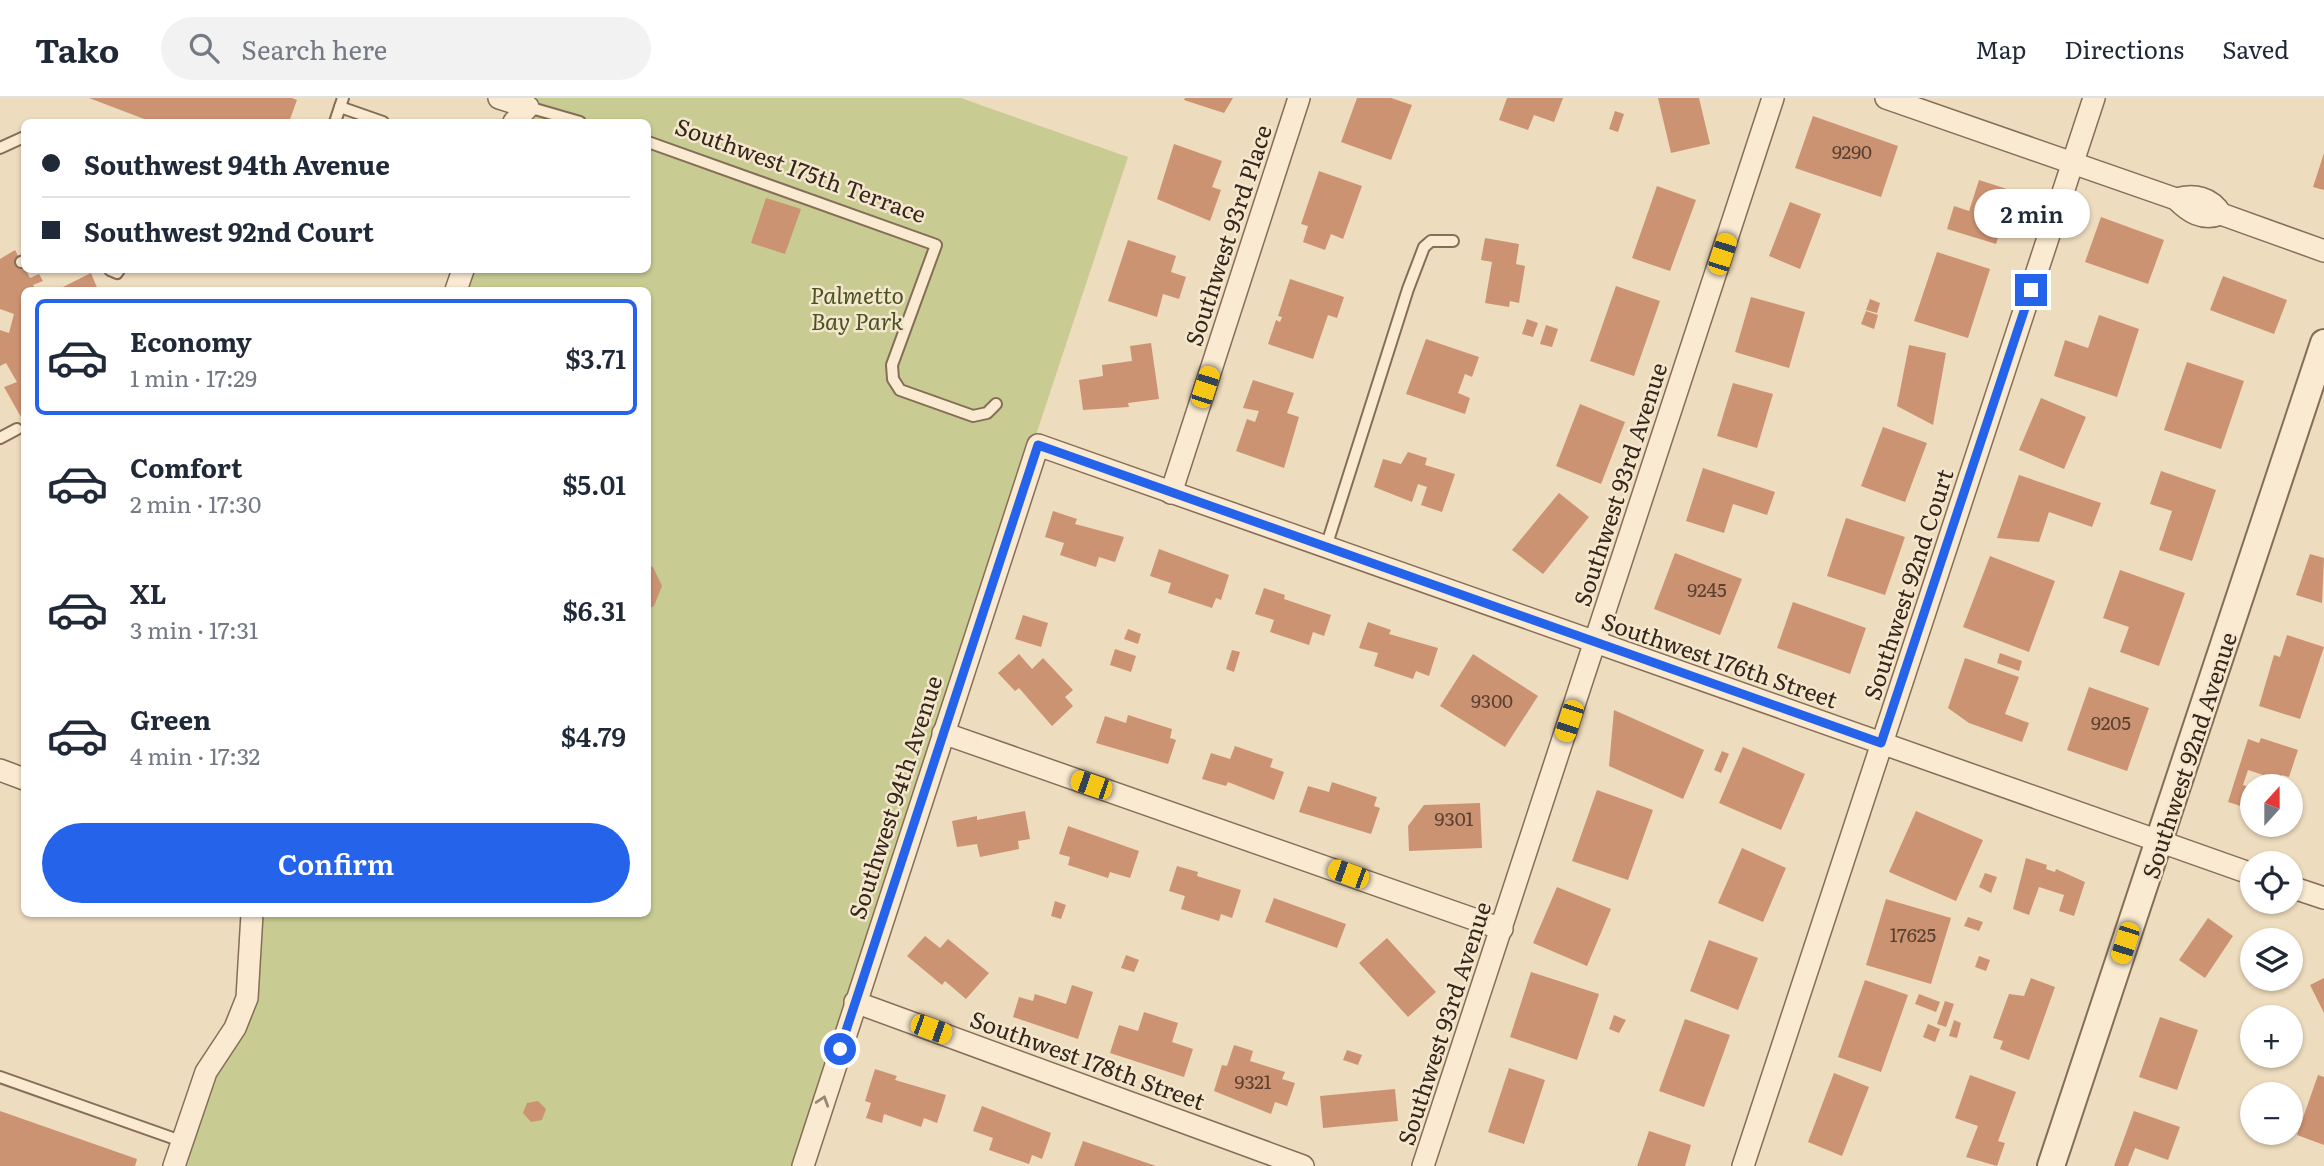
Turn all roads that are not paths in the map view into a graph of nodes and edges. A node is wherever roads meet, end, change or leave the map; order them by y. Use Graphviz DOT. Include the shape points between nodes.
graph roads {
  1 [pos="499,98"];
  2 [pos="1299,98"];
  3 [pos="1773,98"];
  4 [pos="1886,98"];
  5 [pos="2094,98"];
  6 [pos="342,103"];
  7 [pos="521,115"];
  8 [pos="377,119"];
  9 [pos="555,119"];
  10 [pos="21,138"];
  11 [pos="651,143"];
  12 [pos="0,148"];
  13 [pos="2073,162"];
  14 [pos="1453,241"];
  15 [pos="2324,251"];
  16 [pos="2324,343"];
  17 [pos="996,404"];
  18 [pos="17,429"];
  19 [pos="0,438"];
  20 [pos="1171,493"];
  21 [pos="1326,547"];
  22 [pos="1594,642"];
  23 [pos="943,733"];
  24 [pos="1881,743"];
  25 [pos="0,770"];
  26 [pos="21,778"];
  27 [pos="2159,843"];
  28 [pos="2240,870"];
  29 [pos="2303,891"];
  30 [pos="2324,898"];
  31 [pos="251,917"];
  32 [pos="1502,929"];
  33 [pos="855,1002"];
  34 [pos="0,1077"];
  35 [pos="181,1141"];
  36 [pos="174,1166"];
  37 [pos="803,1166"];
  38 [pos="1303,1166"];
  39 [pos="1423,1166"];
  40 [pos="1743,1166"];
  41 [pos="2052,1166"];
  1 -- 7 [label="street"];
  2 -- 20 [label="street, Southwest 93rd Place"];
  3 -- 22 [label="street, Southwest 93rd Avenue"];
  4 -- 13 [label="street"];
  5 -- 13 [label="street, Southwest 92nd Court"];
  6 -- 8 [label="lane"];
  7 -- 9 [label="lane"];
  10 -- 12 [label="lane"];
  11 -- 17 [label="lane, Southwest 175th Terrace" via="936,245 892,365 893,379 900,390 973,416 988,414"];
  13 -- 15 [label="street" via="2176,199 2196,214 2221,215"];
  13 -- 24 [label="street, Southwest 92nd Court"];
  14 -- 21 [label="lane" via="1431,241 1424,247"];
  16 -- 27 [label="street, Southwest 92nd Avenue"];
  18 -- 19 [label="lane"];
  20 -- 21 [label="street, Southwest 176th Street"];
  20 -- 23 [label="street, Southwest 94th Avenue" via="1038,445"];
  21 -- 22 [label="street, Southwest 176th Street"];
  22 -- 24 [label="street, Southwest 176th Street"];
  22 -- 32 [label="street, Southwest 93rd Avenue"];
  23 -- 32 [label="street"];
  23 -- 33 [label="street, Southwest 94th Avenue"];
  24 -- 27 [label="street, Southwest 176th Street"];
  24 -- 40 [label="street, Southwest 92nd Court"];
  25 -- 26 [label="street"];
  27 -- 28 [label="street, Southwest 176th Street"];
  27 -- 41 [label="street, Southwest 92nd Avenue"];
  29 -- 30 [label="street"];
  31 -- 35 [label="street" via="247,998 235,1028 206,1072"];
  32 -- 39 [label="street, Southwest 93rd Avenue"];
  37 -- 33 [label="street, Southwest 94th Avenue, one-way"];
  33 -- 38 [label="street, Southwest 178th Street"];
  34 -- 35 [label="lane"];
  35 -- 36 [label="street"];
}
